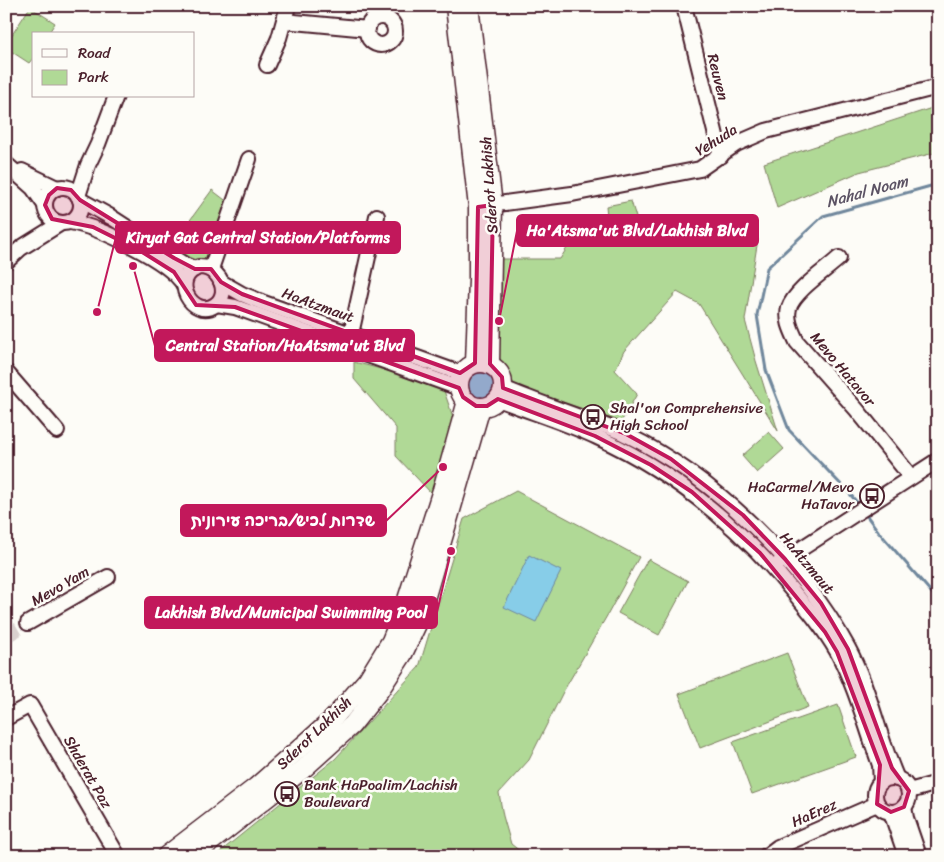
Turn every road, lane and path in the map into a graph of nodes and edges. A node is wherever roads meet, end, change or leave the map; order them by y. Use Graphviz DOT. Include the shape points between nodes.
graph roads {
  1 [pos="288,6"];
  2 [pos="455,6"];
  3 [pos="469,6"];
  4 [pos="684,6"];
  5 [pos="284,21"];
  6 [pos="368,29"];
  7 [pos="267,65"];
  8 [pos="938,87"];
  9 [pos="115,98"];
  10 [pos="720,156"];
  11 [pos="250,159"];
  12 [pos="6,164"];
  13 [pos="88,165"];
  14 [pos="60,188"];
  15 [pos="79,198"];
  16 [pos="485,206"];
  17 [pos="46,208"];
  18 [pos="377,216"];
  19 [pos="66,222"];
  20 [pos="21,248"];
  21 [pos="840,258"];
  22 [pos="6,262"];
  23 [pos="195,269"];
  24 [pos="211,270"];
  25 [pos="221,282"];
  26 [pos="184,285"];
  27 [pos="217,304"];
  28 [pos="351,334"];
  29 [pos="6,372"];
  30 [pos="472,383"];
  31 [pos="500,394"];
  32 [pos="57,431"];
  33 [pos="938,460"];
  34 [pos="912,477"];
  35 [pos="785,559"];
  36 [pos="773,568"];
  37 [pos="108,576"];
  38 [pos="28,623"];
  39 [pos="6,718"];
  40 [pos="897,779"];
  41 [pos="881,782"];
  42 [pos="938,783"];
  43 [pos="908,792"];
  44 [pos="877,804"];
  45 [pos="898,810"];
  46 [pos="118,856"];
  47 [pos="166,856"];
  48 [pos="193,856"];
  49 [pos="766,856"];
  50 [pos="906,856"];
  51 [pos="919,856"];
  1 -- 5 [label="street"];
  2 -- 16 [label="main road, Sderot Lakhish"];
  3 -- 16 [label="main road, Sderot Lakhish"];
  4 -- 10 [label="street, Reuven"];
  5 -- 6 [label="street"];
  5 -- 7 [label="street"];
  8 -- 10 [label="street, Yehuda" via="766,131 736,144"];
  9 -- 13 [label="street"];
  10 -- 16 [label="street, Yehuda" via="700,169 581,193"];
  11 -- 24 [label="street"];
  12 -- 14 [label="street"];
  12 -- 17 [label="street" via="33,188"];
  13 -- 14 [label="street"];
  13 -- 15 [label="street"];
  14 -- 15 [label="street" via="72,190"];
  14 -- 17 [label="street" via="49,195"];
  15 -- 19 [label="street" via="80,210 74,219"];
  15 -- 23 [label="street"];
  16 -- 30 [label="main road, Sderot Lakhish"];
  17 -- 19 [label="street" via="52,219"];
  17 -- 20 [label="street" via="38,226"];
  18 -- 28 [label="street"];
  19 -- 20 [label="street"];
  19 -- 26 [label="street" via="93,227 139,250 174,272"];
  20 -- 22 [label="street"];
  21 -- 34 [label="street, Mevo Hatavor" via="796,295 789,307 791,330 797,342"];
  23 -- 24 [label="street"];
  23 -- 26 [label="street"];
  24 -- 25 [label="street"];
  25 -- 27 [label="street" via="222,294"];
  25 -- 28 [label="street, HaAtzmaut" via="264,303"];
  26 -- 27 [label="street" via="196,305 206,308"];
  27 -- 30 [label="street, HaAtzmaut"];
  28 -- 30 [label="street, HaAtzmaut"];
  29 -- 32 [label="street"];
  30 -- 31 [label="main road" via="487,406"];
  30 -- 31 [label="main road" via="499,372 502,377"];
  30 -- 47 [label="main road, Sderot Lakhish" via="404,609 391,641 367,680 332,720 263,781"];
  30 -- 48 [label="main road, Sderot Lakhish" via="458,492 419,620 405,650 352,725"];
  31 -- 35 [label="street, HaAtzmaut" via="626,434 671,459 742,515"];
  31 -- 36 [label="street, HaAtzmaut" via="595,436 657,468 692,492"];
  33 -- 34 [label="street"];
  34 -- 35 [label="street"];
  35 -- 36 [label="street"];
  35 -- 40 [label="street, HaAtzmaut" via="821,603 848,649"];
  36 -- 41 [label="street, HaAtzmaut" via="810,610 837,652 880,765"];
  37 -- 38 [label="street, Mevo Yam"];
  39 -- 46 [label="street, Shderat Paz" via="30,705"];
  40 -- 41 [label="street"];
  40 -- 43 [label="street"];
  41 -- 44 [label="street" via="875,794"];
  42 -- 43 [label="street"];
  43 -- 45 [label="street" via="909,797"];
  44 -- 45 [label="street" via="885,811"];
  44 -- 49 [label="street, HaErez" via="778,847"];
  45 -- 50 [label="street"];
  45 -- 51 [label="street" via="906,818"];
}
